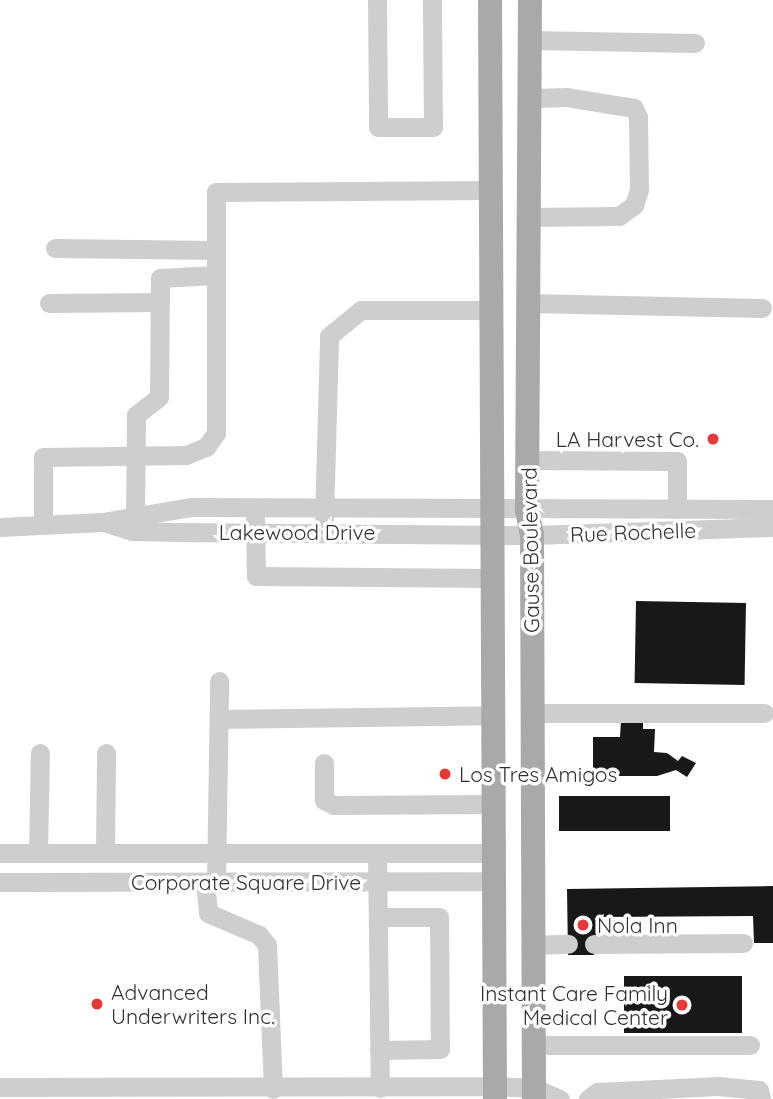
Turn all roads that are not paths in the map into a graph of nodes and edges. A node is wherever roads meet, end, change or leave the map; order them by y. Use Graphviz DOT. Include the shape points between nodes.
graph roads {
  1 [pos="377,0"];
  2 [pos="432,0"];
  3 [pos="490,0"];
  4 [pos="530,0"];
  5 [pos="530,40"];
  6 [pos="695,43"];
  7 [pos="530,98"];
  8 [pos="491,190"];
  9 [pos="529,217"];
  10 [pos="55,248"];
  11 [pos="216,250"];
  12 [pos="216,275"];
  13 [pos="160,302"];
  14 [pos="49,303"];
  15 [pos="528,303"];
  16 [pos="762,308"];
  17 [pos="492,310"];
  18 [pos="133,455"];
  19 [pos="528,460"];
  20 [pos="255,507"];
  21 [pos="492,507"];
  22 [pos="326,508"];
  23 [pos="677,509"];
  24 [pos="773,509"];
  25 [pos="527,510"];
  26 [pos="135,513"];
  27 [pos="102,522"];
  28 [pos="43,525"];
  29 [pos="0,527"];
  30 [pos="773,527"];
  31 [pos="324,531"];
  32 [pos="256,532"];
  33 [pos="492,533"];
  34 [pos="532,535"];
  35 [pos="492,578"];
  36 [pos="219,681"];
  37 [pos="532,713"];
  38 [pos="764,713"];
  39 [pos="492,715"];
  40 [pos="219,719"];
  41 [pos="40,753"];
  42 [pos="106,753"];
  43 [pos="324,763"];
  44 [pos="492,804"];
  45 [pos="0,853"];
  46 [pos="38,853"];
  47 [pos="105,853"];
  48 [pos="218,853"];
  49 [pos="377,853"];
  50 [pos="492,853"];
  51 [pos="377,881"];
  52 [pos="493,881"];
  53 [pos="0,882"];
  54 [pos="211,883"];
  55 [pos="378,917"];
  56 [pos="743,943"];
  57 [pos="532,944"];
  58 [pos="568,944"];
  59 [pos="594,944"];
  60 [pos="532,1045"];
  61 [pos="750,1045"];
  62 [pos="379,1050"];
  63 [pos="0,1087"];
  64 [pos="380,1088"];
  65 [pos="273,1089"];
  66 [pos="91,1093"];
  67 [pos="494,1093"];
  68 [pos="534,1093"];
  69 [pos="248,1094"];
  70 [pos="560,1099"];
  71 [pos="588,1099"];
  72 [pos="761,1099"];
  1 -- 2 [label="street" via="378,127 433,127"];
  3 -- 8 [label="main road, Gause Boulevard"];
  4 -- 5 [label="main road, Gause Boulevard"];
  5 -- 6 [label="street"];
  5 -- 7 [label="main road, Gause Boulevard"];
  7 -- 9 [label="main road, Gause Boulevard"];
  7 -- 9 [label="street" via="567,97 634,108 639,190 634,205 618,216"];
  8 -- 11 [label="street" via="216,192"];
  8 -- 17 [label="main road, Gause Boulevard"];
  9 -- 15 [label="main road, Gause Boulevard"];
  10 -- 11 [label="street"];
  11 -- 12 [label="street"];
  12 -- 13 [label="street" via="160,278"];
  12 -- 18 [label="street" via="216,433 206,447 186,454"];
  13 -- 14 [label="street"];
  13 -- 18 [label="street" via="159,397 136,415"];
  15 -- 16 [label="street"];
  15 -- 19 [label="main road, Gause Boulevard"];
  17 -- 21 [label="main road, Gause Boulevard"];
  17 -- 22 [label="street" via="361,310 329,336"];
  18 -- 26 [label="street"];
  18 -- 28 [label="street" via="43,457"];
  19 -- 23 [label="street" via="677,461"];
  19 -- 25 [label="main road, Gause Boulevard"];
  20 -- 22 [label="street, Lakewood Drive"];
  20 -- 26 [label="street, Lakewood Drive"];
  20 -- 32 [label="street"];
  21 -- 22 [label="street, Lakewood Drive"];
  21 -- 25 [label="street, Rue Rochelle"];
  21 -- 33 [label="main road, Gause Boulevard"];
  22 -- 31 [label="street"];
  23 -- 24 [label="street, Rue Rochelle"];
  23 -- 25 [label="street, Rue Rochelle"];
  25 -- 34 [label="main road, Gause Boulevard"];
  26 -- 27 [label="street, Lakewood Drive"];
  27 -- 28 [label="street, Lakewood Drive"];
  27 -- 32 [label="street, Lakewood Drive" via="133,531"];
  28 -- 29 [label="street, Lakewood Drive"];
  30 -- 34 [label="street, Rue Rochelle"];
  31 -- 32 [label="street, Lakewood Drive"];
  31 -- 33 [label="street, Lakewood Drive"];
  32 -- 35 [label="street" via="256,576"];
  33 -- 34 [label="street, Rue Rochelle"];
  33 -- 35 [label="main road, Gause Boulevard"];
  34 -- 37 [label="main road, Gause Boulevard"];
  35 -- 39 [label="main road, Gause Boulevard"];
  36 -- 40 [label="street"];
  37 -- 38 [label="street"];
  37 -- 57 [label="main road, Gause Boulevard"];
  39 -- 40 [label="street"];
  39 -- 44 [label="main road, Gause Boulevard"];
  40 -- 48 [label="street"];
  41 -- 46 [label="street"];
  42 -- 47 [label="street"];
  43 -- 44 [label="street" via="324,800 334,805"];
  44 -- 50 [label="main road, Gause Boulevard"];
  45 -- 46 [label="street, Corporate Square Drive"];
  46 -- 47 [label="street, Corporate Square Drive"];
  47 -- 48 [label="street, Corporate Square Drive"];
  48 -- 49 [label="street, Corporate Square Drive"];
  48 -- 54 [label="street"];
  49 -- 50 [label="street, Corporate Square Drive"];
  49 -- 51 [label="street"];
  50 -- 52 [label="main road, Gause Boulevard"];
  51 -- 52 [label="street, Corporate Square Drive"];
  51 -- 54 [label="street, Corporate Square Drive"];
  51 -- 55 [label="street"];
  52 -- 67 [label="main road, Gause Boulevard"];
  53 -- 54 [label="street, Corporate Square Drive"];
  54 -- 65 [label="street" via="208,913 259,935 267,945"];
  55 -- 62 [label="street"];
  55 -- 62 [label="street" via="439,916 440,1049"];
  56 -- 59 [label="street"];
  57 -- 58 [label="street"];
  57 -- 60 [label="main road, Gause Boulevard"];
  60 -- 61 [label="street"];
  60 -- 68 [label="main road, Gause Boulevard"];
  62 -- 64 [label="street"];
  63 -- 66 [label="street"];
  64 -- 65 [label="street"];
  64 -- 67 [label="street"];
  65 -- 69 [label="street"];
  66 -- 69 [label="street"];
  67 -- 68 [label="street"];
  68 -- 70 [label="street"];
  71 -- 72 [label="street" via="597,1091 718,1086 759,1090"];
}
